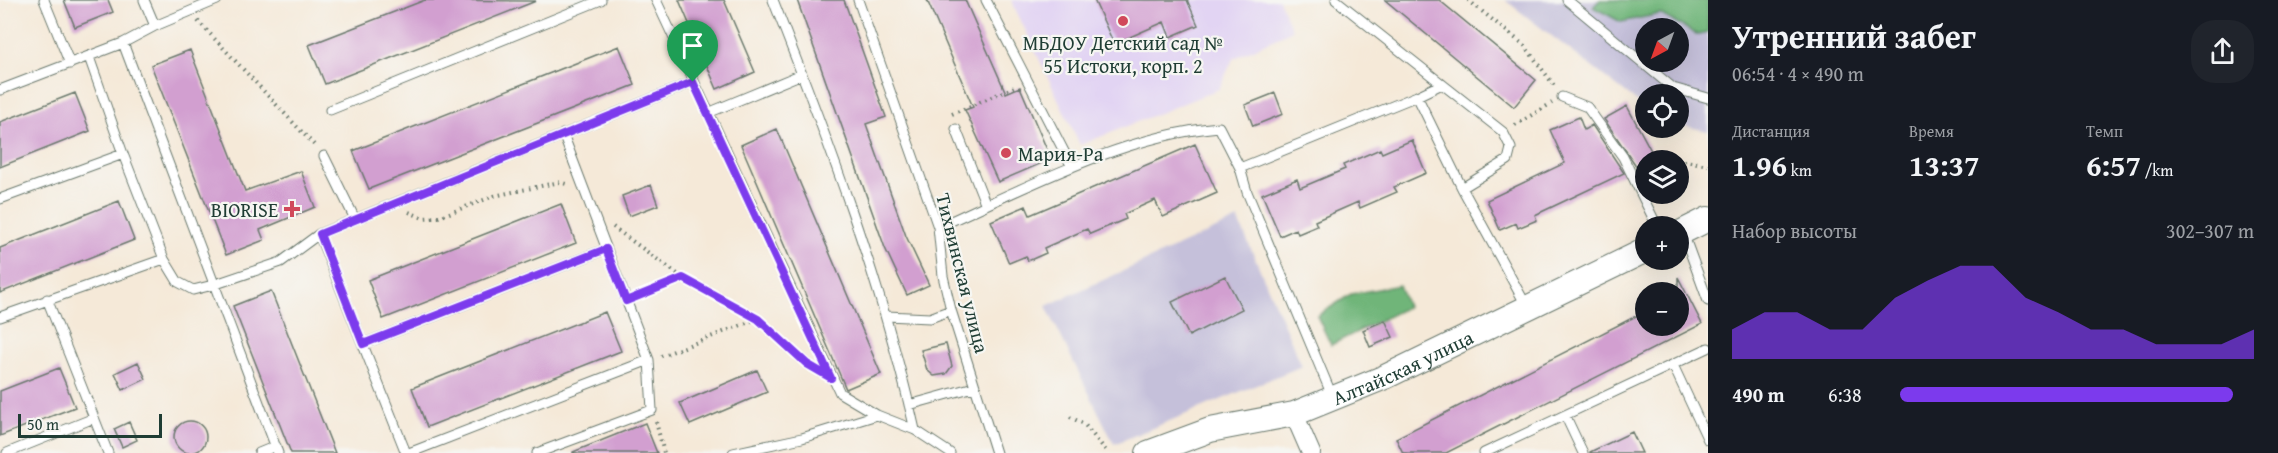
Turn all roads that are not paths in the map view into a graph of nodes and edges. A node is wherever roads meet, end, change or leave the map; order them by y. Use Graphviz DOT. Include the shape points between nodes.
graph roads {
  1 [pos="44,0"];
  2 [pos="144,0"];
  3 [pos="217,0"];
  4 [pos="601,0"];
  5 [pos="656,0"];
  6 [pos="773,0"];
  7 [pos="858,0"];
  8 [pos="986,0"];
  9 [pos="1336,0"];
  10 [pos="1567,0"];
  11 [pos="155,26"];
  12 [pos="123,43"];
  13 [pos="89,57"];
  14 [pos="70,64"];
  15 [pos="802,74"];
  16 [pos="693,82"];
  17 [pos="1442,84"];
  18 [pos="0,90"];
  19 [pos="1417,96"];
  20 [pos="1562,97"];
  21 [pos="1708,98"];
  22 [pos="330,110"];
  23 [pos="708,113"];
  24 [pos="956,129"];
  25 [pos="563,134"];
  26 [pos="123,154"];
  27 [pos="324,156"];
  28 [pos="1072,167"];
  29 [pos="1240,168"];
  30 [pos="1462,188"];
  31 [pos="0,199"];
  32 [pos="986,205"];
  33 [pos="1652,216"];
  34 [pos="355,219"];
  35 [pos="1708,219"];
  36 [pos="938,226"];
  37 [pos="1689,229"];
  38 [pos="320,234"];
  39 [pos="606,249"];
  40 [pos="1689,253"];
  41 [pos="1635,255"];
  42 [pos="165,259"];
  43 [pos="213,285"];
  44 [pos="46,299"];
  45 [pos="1708,301"];
  46 [pos="1527,308"];
  47 [pos="951,310"];
  48 [pos="886,316"];
  49 [pos="0,317"];
  50 [pos="363,344"];
  51 [pos="1708,348"];
  52 [pos="649,360"];
  53 [pos="1672,365"];
  54 [pos="975,387"];
  55 [pos="1333,398"];
  56 [pos="909,405"];
  57 [pos="1294,414"];
  58 [pos="877,416"];
  59 [pos="1566,417"];
  60 [pos="94,418"];
  61 [pos="915,430"];
  62 [pos="1708,440"];
  63 [pos="277,450"];
  64 [pos="7,453"];
  65 [pos="108,453"];
  66 [pos="259,453"];
  67 [pos="407,453"];
  68 [pos="537,453"];
  69 [pos="733,453"];
  70 [pos="950,453"];
  71 [pos="996,453"];
  72 [pos="1148,453"];
  73 [pos="1311,453"];
  74 [pos="1484,453"];
  75 [pos="1583,453"];
  1 -- 14 [label="lane"];
  2 -- 11 [label="lane"];
  3 -- 11 [label="lane"];
  4 -- 22 [label="lane"];
  5 -- 16 [label="lane"];
  6 -- 15 [label="lane"];
  7 -- 36 [label="lane, Тихвинская улица"];
  8 -- 28 [label="lane"];
  9 -- 17 [label="lane"];
  10 -- 21 [label="lane" via="1673,88"];
  11 -- 12 [label="lane"];
  12 -- 13 [label="lane"];
  12 -- 43 [label="lane"];
  13 -- 14 [label="lane"];
  13 -- 26 [label="lane"];
  14 -- 18 [label="lane"];
  15 -- 23 [label="lane"];
  15 -- 48 [label="lane"];
  16 -- 23 [label="lane"];
  16 -- 25 [label="lane"];
  17 -- 19 [label="lane"];
  17 -- 30 [label="lane" via="1503,132 1511,148 1508,160"];
  19 -- 29 [label="lane"];
  19 -- 30 [label="lane"];
  20 -- 33 [label="lane" via="1587,107 1623,157"];
  23 -- 58 [label="lane" via="831,378 840,393"];
  24 -- 32 [label="lane"];
  25 -- 34 [label="lane"];
  25 -- 39 [label="lane"];
  26 -- 31 [label="lane"];
  26 -- 42 [label="lane"];
  27 -- 34 [label="lane"];
  28 -- 29 [label="lane" via="1184,130 1219,127"];
  28 -- 32 [label="lane"];
  29 -- 55 [label="lane" via="1244,186"];
  30 -- 46 [label="lane"];
  32 -- 36 [label="lane"];
  34 -- 38 [label="lane"];
  35 -- 37 [label="street"];
  36 -- 47 [label="lane, Тихвинская улица"];
  38 -- 43 [label="lane" via="281,262"];
  38 -- 50 [label="lane"];
  39 -- 50 [label="lane"];
  39 -- 52 [label="lane"];
  40 -- 45 [label="lane"];
  41 -- 46 [label="street, Алтайская улица"];
  42 -- 43 [label="lane" via="178,282 193,290"];
  42 -- 44 [label="lane"];
  43 -- 63 [label="lane"];
  44 -- 49 [label="lane"];
  44 -- 60 [label="lane"];
  46 -- 55 [label="street, Алтайская улица"];
  47 -- 48 [label="lane" via="930,318"];
  47 -- 54 [label="lane, Тихвинская улица"];
  48 -- 56 [label="lane"];
  50 -- 67 [label="lane"];
  51 -- 53 [label="lane"];
  52 -- 67 [label="lane"];
  52 -- 68 [label="lane" via="652,410"];
  53 -- 59 [label="lane"];
  53 -- 62 [label="lane"];
  54 -- 56 [label="lane"];
  54 -- 71 [label="lane, Тихвинская улица"];
  55 -- 57 [label="street, Алтайская улица"];
  56 -- 61 [label="lane"];
  57 -- 72 [label="street, Алтайская улица" via="1210,430"];
  57 -- 73 [label="street"];
  58 -- 61 [label="lane"];
  58 -- 69 [label="lane"];
  59 -- 74 [label="lane"];
  59 -- 75 [label="lane"];
  60 -- 64 [label="lane"];
  60 -- 65 [label="lane"];
  61 -- 70 [label="lane"];
  63 -- 66 [label="lane"];
}
